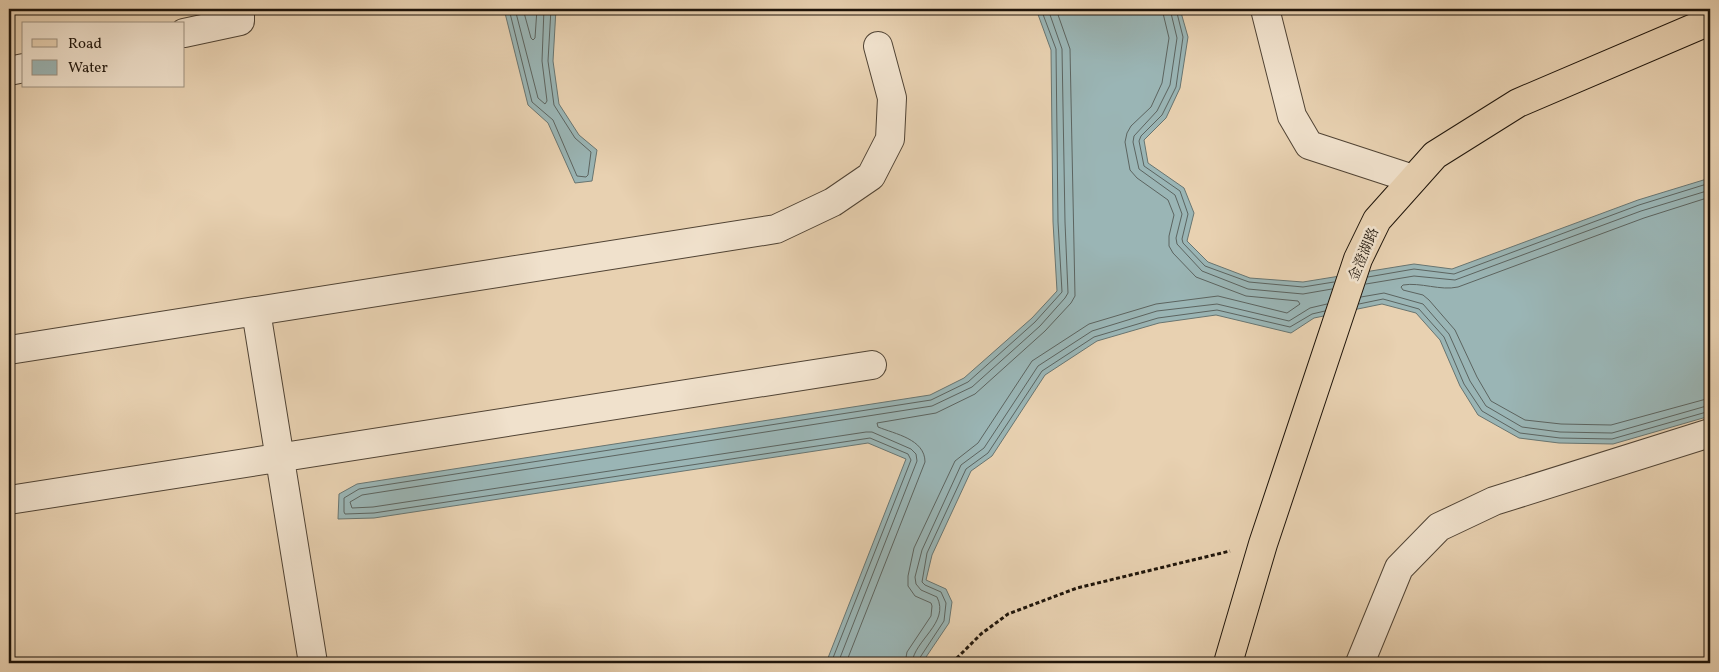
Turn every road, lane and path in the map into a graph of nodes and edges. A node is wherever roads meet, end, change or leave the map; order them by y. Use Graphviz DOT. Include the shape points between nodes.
graph roads {
  1 [pos="240,9"];
  2 [pos="1265,9"];
  3 [pos="1710,21"];
  4 [pos="185,33"];
  5 [pos="878,46"];
  6 [pos="22,68"];
  7 [pos="9,71"];
  8 [pos="1413,179"];
  9 [pos="256,311"];
  10 [pos="9,350"];
  11 [pos="872,366"];
  12 [pos="1710,433"];
  13 [pos="280,457"];
  14 [pos="9,500"];
  15 [pos="1263,544"];
  16 [pos="313,663"];
  17 [pos="952,663"];
  18 [pos="1228,663"];
  19 [pos="1360,663"];
  1 -- 4 [label="street" via="240,21"];
  2 -- 8 [label="street" via="1292,116 1310,145"];
  3 -- 8 [label="main road, 金澄湖路" via="1518,103 1435,155"];
  5 -- 9 [label="street" via="892,98 890,139 871,176 833,202 776,228"];
  6 -- 7 [label="street"];
  8 -- 15 [label="main road, 金澄湖路" via="1377,220 1358,259"];
  9 -- 10 [label="street"];
  9 -- 13 [label="street"];
  11 -- 13 [label="street"];
  12 -- 19 [label="street" via="1494,501 1439,527 1399,568"];
  13 -- 14 [label="street"];
  13 -- 16 [label="street"];
  15 -- 17 [label="path" via="1046,598 1008,614 981,634"];
  15 -- 18 [label="main road, 金澄湖路"];
}
